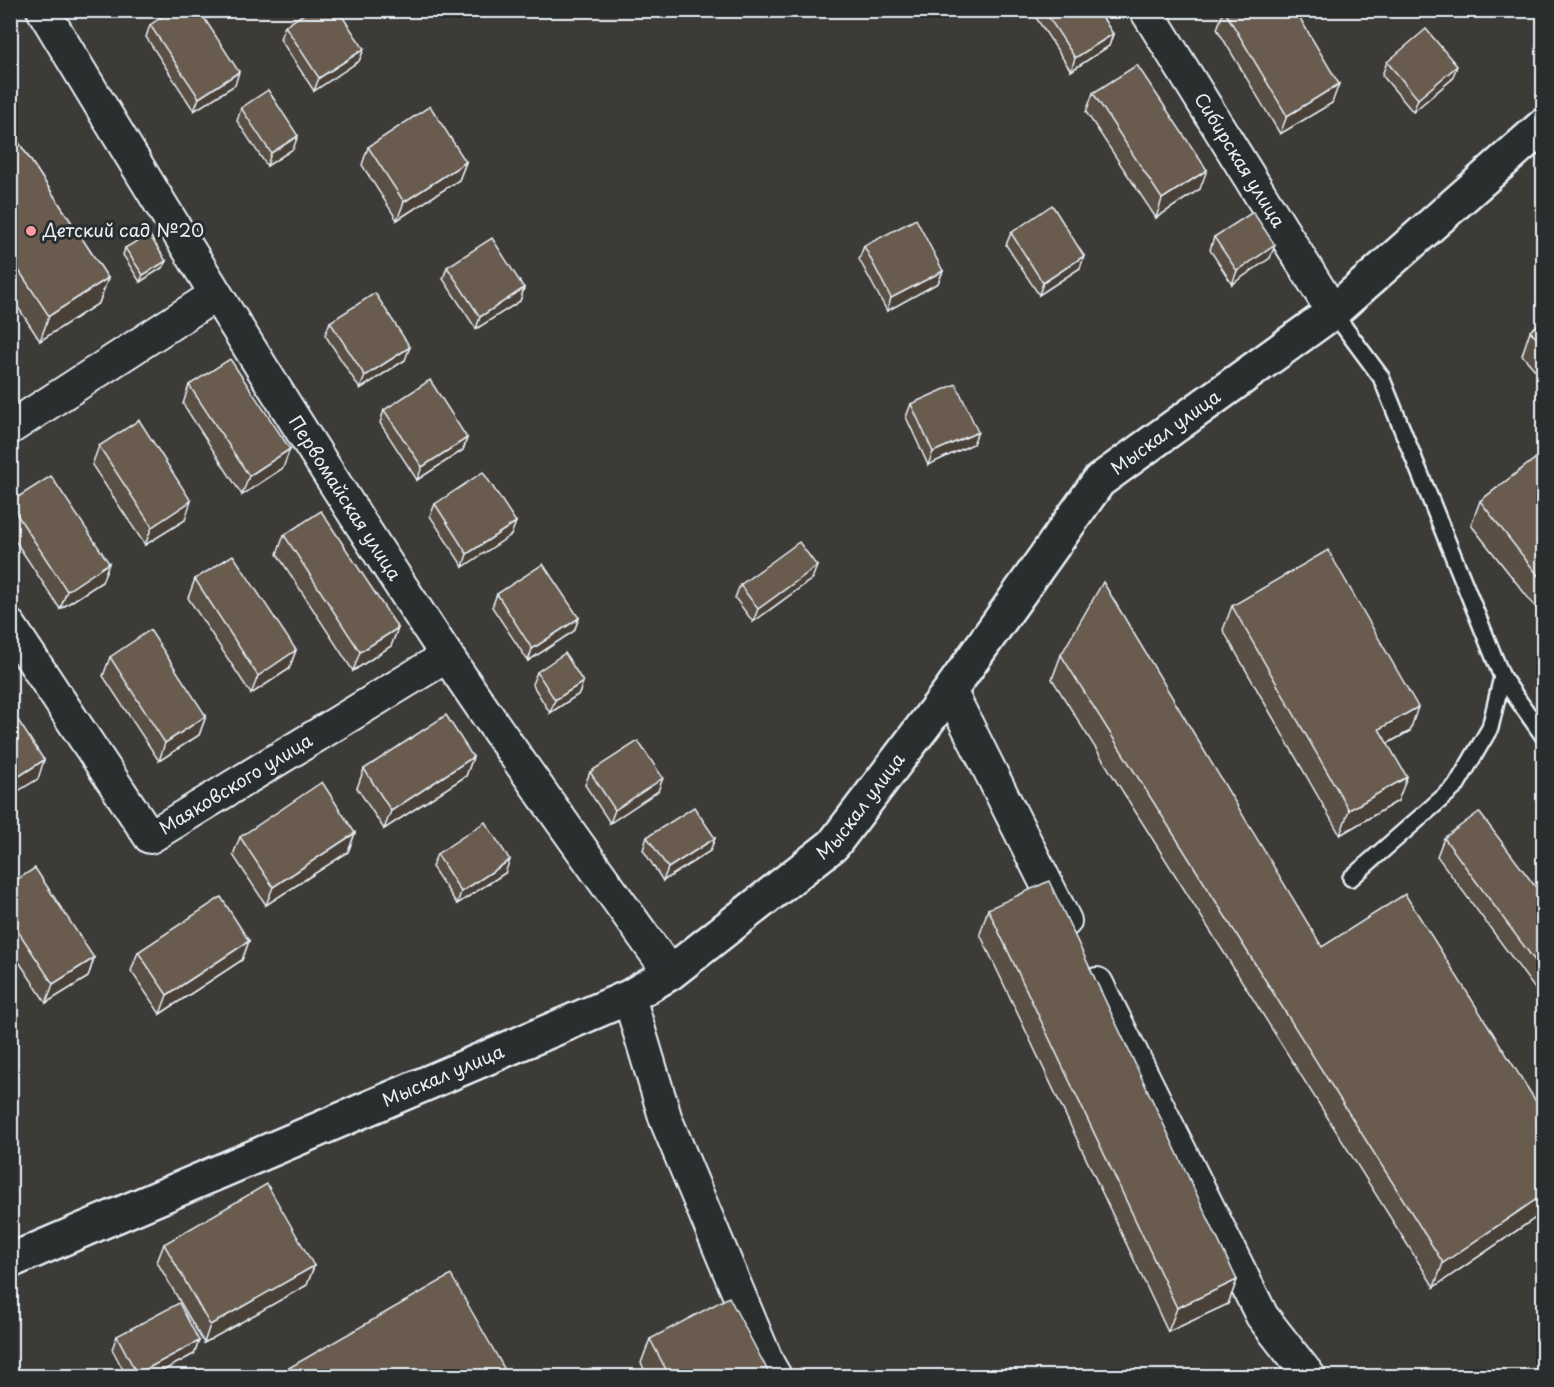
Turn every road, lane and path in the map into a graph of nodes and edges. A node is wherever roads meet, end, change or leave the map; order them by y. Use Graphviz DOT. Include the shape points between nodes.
graph roads {
  1 [pos="43,10"];
  2 [pos="1146,10"];
  3 [pos="1544,125"];
  4 [pos="215,295"];
  5 [pos="1333,312"];
  6 [pos="10,428"];
  7 [pos="10,626"];
  8 [pos="447,656"];
  9 [pos="1502,677"];
  10 [pos="950,691"];
  11 [pos="1544,737"];
  12 [pos="1351,878"];
  13 [pos="670,973"];
  14 [pos="629,997"];
  15 [pos="10,1261"];
  16 [pos="775,1377"];
  17 [pos="1309,1377"];
  1 -- 4 [label="street, Первомайская улица"];
  2 -- 5 [label="street, Сибирская улица"];
  3 -- 5 [label="street, Мыскал улица"];
  4 -- 6 [label="street"];
  4 -- 8 [label="street, Первомайская улица"];
  5 -- 9 [label="lane" via="1382,376"];
  5 -- 10 [label="street, Мыскал улица" via="1099,481"];
  7 -- 8 [label="street, Маяковского улица" via="150,837"];
  8 -- 13 [label="street, Первомайская улица"];
  9 -- 11 [label="lane"];
  9 -- 12 [label="lane" via="1490,728 1456,786"];
  10 -- 13 [label="street, Мыскал улица" via="832,845"];
  10 -- 17 [label="street" via="1262,1316"];
  13 -- 14 [label="street, Мыскал улица"];
  14 -- 15 [label="street, Мыскал улица"];
  14 -- 16 [label="street" via="666,1120"];
}
